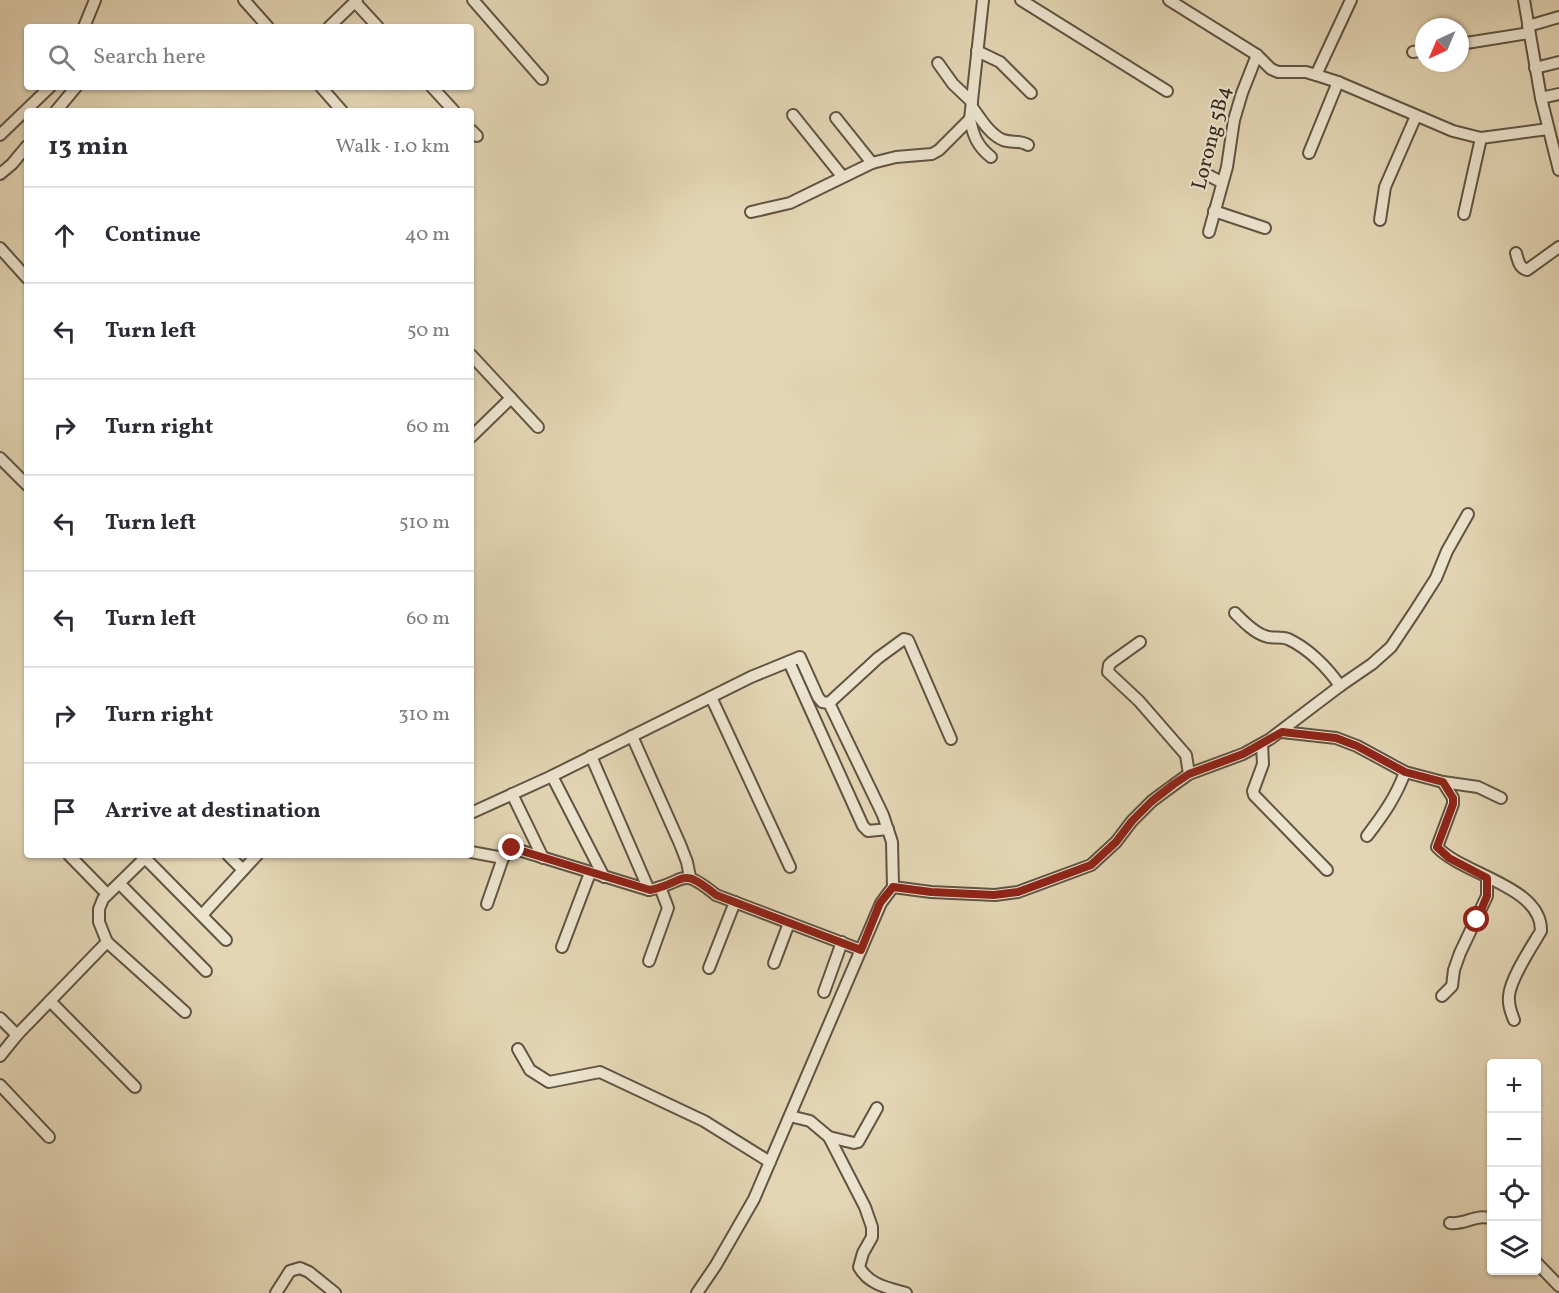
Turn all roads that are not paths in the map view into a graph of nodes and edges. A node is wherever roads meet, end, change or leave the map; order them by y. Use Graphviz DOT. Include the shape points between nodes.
graph roads {
  1 [pos="95,0"];
  2 [pos="244,0"];
  3 [pos="473,0"];
  4 [pos="983,0"];
  5 [pos="1020,0"];
  6 [pos="1168,0"];
  7 [pos="1351,0"];
  8 [pos="1524,0"];
  9 [pos="356,1"];
  10 [pos="1559,17"];
  11 [pos="85,24"];
  12 [pos="265,24"];
  13 [pos="332,24"];
  14 [pos="375,24"];
  15 [pos="1529,29"];
  16 [pos="1469,42"];
  17 [pos="977,51"];
  18 [pos="1257,55"];
  19 [pos="1559,62"];
  20 [pos="938,63"];
  21 [pos="1536,68"];
  22 [pos="1316,75"];
  23 [pos="542,79"];
  24 [pos="1338,82"];
  25 [pos="47,90"];
  26 [pos="74,90"];
  27 [pos="324,90"];
  28 [pos="435,90"];
  29 [pos="1167,91"];
  30 [pos="1031,93"];
  31 [pos="1559,94"];
  32 [pos="1541,98"];
  33 [pos="972,104"];
  34 [pos="28,108"];
  35 [pos="58,108"];
  36 [pos="339,108"];
  37 [pos="451,108"];
  38 [pos="24,112"];
  39 [pos="793,115"];
  40 [pos="1416,116"];
  41 [pos="836,118"];
  42 [pos="970,119"];
  43 [pos="1548,129"];
  44 [pos="0,135"];
  45 [pos="1481,138"];
  46 [pos="1028,145"];
  47 [pos="24,150"];
  48 [pos="1310,153"];
  49 [pos="991,157"];
  50 [pos="872,163"];
  51 [pos="1559,170"];
  52 [pos="0,174"];
  53 [pos="1208,175"];
  54 [pos="842,176"];
  55 [pos="1221,182"];
  56 [pos="1214,211"];
  57 [pos="751,212"];
  58 [pos="1464,214"];
  59 [pos="1380,220"];
  60 [pos="1265,228"];
  61 [pos="1209,232"];
  62 [pos="1559,247"];
  63 [pos="0,248"];
  64 [pos="1516,253"];
  65 [pos="24,275"];
  66 [pos="474,359"];
  67 [pos="511,398"];
  68 [pos="538,427"];
  69 [pos="474,434"];
  70 [pos="0,458"];
  71 [pos="24,482"];
  72 [pos="1468,514"];
  73 [pos="1235,613"];
  74 [pos="1140,642"];
  75 [pos="789,662"];
  76 [pos="1340,686"];
  77 [pos="711,697"];
  78 [pos="829,703"];
  79 [pos="1282,732"];
  80 [pos="632,736"];
  81 [pos="951,739"];
  82 [pos="1262,744"];
  83 [pos="591,756"];
  84 [pos="1405,772"];
  85 [pos="1189,774"];
  86 [pos="552,776"];
  87 [pos="1443,782"];
  88 [pos="512,794"];
  89 [pos="1501,798"];
  90 [pos="474,812"];
  91 [pos="888,829"];
  92 [pos="1367,836"];
  93 [pos="474,853"];
  94 [pos="72,858"];
  95 [pos="146,858"];
  96 [pos="148,858"];
  97 [pos="231,858"];
  98 [pos="254,858"];
  99 [pos="503,858"];
  100 [pos="543,858"];
  101 [pos="790,867"];
  102 [pos="243,870"];
  103 [pos="1327,870"];
  104 [pos="590,873"];
  105 [pos="604,877"];
  106 [pos="690,877"];
  107 [pos="1487,878"];
  108 [pos="120,884"];
  109 [pos="893,887"];
  110 [pos="655,888"];
  111 [pos="107,894"];
  112 [pos="735,902"];
  113 [pos="487,904"];
  114 [pos="202,915"];
  115 [pos="789,922"];
  116 [pos="226,940"];
  117 [pos="107,942"];
  118 [pos="842,942"];
  119 [pos="562,947"];
  120 [pos="861,950"];
  121 [pos="650,961"];
  122 [pos="774,963"];
  123 [pos="709,968"];
  124 [pos="206,971"];
  125 [pos="824,992"];
  126 [pos="1442,996"];
  127 [pos="50,1000"];
  128 [pos="185,1012"];
  129 [pos="0,1018"];
  130 [pos="1514,1020"];
  131 [pos="17,1035"];
  132 [pos="518,1049"];
  133 [pos="0,1056"];
  134 [pos="0,1085"];
  135 [pos="135,1087"];
  136 [pos="877,1108"];
  137 [pos="790,1116"];
  138 [pos="49,1137"];
  139 [pos="829,1137"];
  140 [pos="770,1162"];
  141 [pos="1487,1217"];
  142 [pos="1450,1223"];
  143 [pos="1541,1267"];
  144 [pos="1559,1286"];
  145 [pos="276,1293"];
  146 [pos="334,1293"];
  147 [pos="697,1293"];
  148 [pos="906,1293"];
  1 -- 11 [label="street"];
  2 -- 12 [label="street"];
  3 -- 23 [label="street"];
  4 -- 17 [label="street"];
  5 -- 29 [label="street"];
  6 -- 18 [label="street"];
  7 -- 22 [label="street"];
  8 -- 15 [label="street"];
  9 -- 13 [label="street"];
  9 -- 14 [label="street"];
  10 -- 15 [label="street"];
  15 -- 16 [label="street"];
  15 -- 21 [label="street"];
  17 -- 30 [label="street" via="1000,62"];
  17 -- 33 [label="street"];
  18 -- 22 [label="street" via="1278,72"];
  18 -- 55 [label="street, Lorong 5B4" via="1239,102"];
  19 -- 21 [label="street"];
  20 -- 33 [label="street"];
  21 -- 32 [label="street"];
  22 -- 24 [label="street"];
  24 -- 40 [label="street"];
  24 -- 48 [label="street"];
  25 -- 34 [label="street"];
  26 -- 35 [label="street"];
  27 -- 36 [label="street"];
  28 -- 37 [label="street"];
  31 -- 32 [label="street"];
  32 -- 43 [label="street"];
  33 -- 42 [label="street"];
  33 -- 46 [label="street" via="998,137"];
  38 -- 44 [label="street"];
  39 -- 54 [label="street"];
  40 -- 45 [label="street"];
  40 -- 59 [label="street" via="1387,182"];
  41 -- 50 [label="street"];
  42 -- 49 [label="street" via="972,135"];
  42 -- 50 [label="street" via="932,154"];
  43 -- 45 [label="street"];
  43 -- 51 [label="street"];
  45 -- 58 [label="street"];
  47 -- 52 [label="street"];
  50 -- 54 [label="street"];
  53 -- 55 [label="street"];
  54 -- 57 [label="street" via="790,203"];
  55 -- 56 [label="street, Lorong 5B4"];
  56 -- 60 [label="street"];
  56 -- 61 [label="street, Lorong 5B4"];
  62 -- 64 [label="street" via="1527,270"];
  63 -- 65 [label="street"];
  66 -- 67 [label="street"];
  67 -- 68 [label="street"];
  67 -- 69 [label="street"];
  70 -- 71 [label="street"];
  72 -- 76 [label="street" via="1436,578 1391,647"];
  73 -- 76 [label="street" via="1265,636 1296,643"];
  74 -- 85 [label="street" via="1112,662 1108,672 1186,756"];
  75 -- 77 [label="street"];
  75 -- 78 [label="street" via="800,657 818,697"];
  75 -- 91 [label="street" via="863,825 868,831"];
  76 -- 79 [label="street"];
  77 -- 80 [label="street"];
  77 -- 101 [label="street"];
  78 -- 81 [label="street" via="878,658 908,640"];
  78 -- 91 [label="street"];
  79 -- 82 [label="street"];
  79 -- 84 [label="street" via="1336,738"];
  80 -- 83 [label="street"];
  80 -- 106 [label="street" via="680,844"];
  82 -- 85 [label="street"];
  82 -- 103 [label="street" via="1263,764 1254,795"];
  83 -- 86 [label="street"];
  83 -- 110 [label="street"];
  84 -- 87 [label="street"];
  84 -- 92 [label="street" via="1387,811"];
  85 -- 109 [label="street" via="1152,801 1091,865 1018,892 994,895"];
  86 -- 88 [label="street"];
  86 -- 105 [label="street"];
  87 -- 89 [label="street" via="1478,787"];
  87 -- 107 [label="street" via="1453,804 1437,847 1449,858"];
  88 -- 90 [label="street"];
  88 -- 100 [label="street"];
  91 -- 109 [label="street"];
  93 -- 99 [label="street"];
  94 -- 111 [label="street"];
  95 -- 108 [label="street"];
  96 -- 114 [label="street"];
  97 -- 102 [label="street"];
  98 -- 102 [label="street"];
  99 -- 100 [label="street" via="512,848"];
  99 -- 113 [label="street"];
  100 -- 104 [label="street"];
  102 -- 114 [label="street"];
  104 -- 105 [label="street"];
  104 -- 119 [label="street"];
  105 -- 110 [label="street"];
  106 -- 110 [label="street"];
  106 -- 112 [label="street" via="716,895"];
  107 -- 126 [label="street" via="1487,896 1460,953 1452,986"];
  107 -- 130 [label="street" via="1529,903 1541,921 1541,931 1511,986 1508,997"];
  108 -- 111 [label="street"];
  108 -- 124 [label="street"];
  109 -- 120 [label="street" via="880,903"];
  110 -- 121 [label="street" via="668,908"];
  111 -- 117 [label="street" via="99,909 99,922"];
  112 -- 115 [label="street"];
  112 -- 123 [label="street"];
  114 -- 116 [label="street"];
  115 -- 118 [label="street"];
  115 -- 122 [label="street"];
  117 -- 127 [label="street"];
  117 -- 128 [label="street"];
  118 -- 120 [label="street"];
  118 -- 125 [label="street"];
  120 -- 137 [label="street"];
  127 -- 131 [label="street"];
  127 -- 135 [label="street"];
  129 -- 131 [label="street"];
  131 -- 133 [label="street"];
  132 -- 140 [label="street" via="530,1070 549,1082 600,1072 704,1121"];
  134 -- 138 [label="street"];
  136 -- 139 [label="street" via="858,1142"];
  137 -- 139 [label="street" via="810,1121"];
  137 -- 140 [label="street"];
  139 -- 148 [label="street" via="872,1227 872,1237 859,1267 865,1278"];
  140 -- 147 [label="street" via="752,1202"];
  141 -- 142 [label="street"];
  143 -- 144 [label="street"];
  145 -- 146 [label="street" via="290,1271 300,1268"];
}
